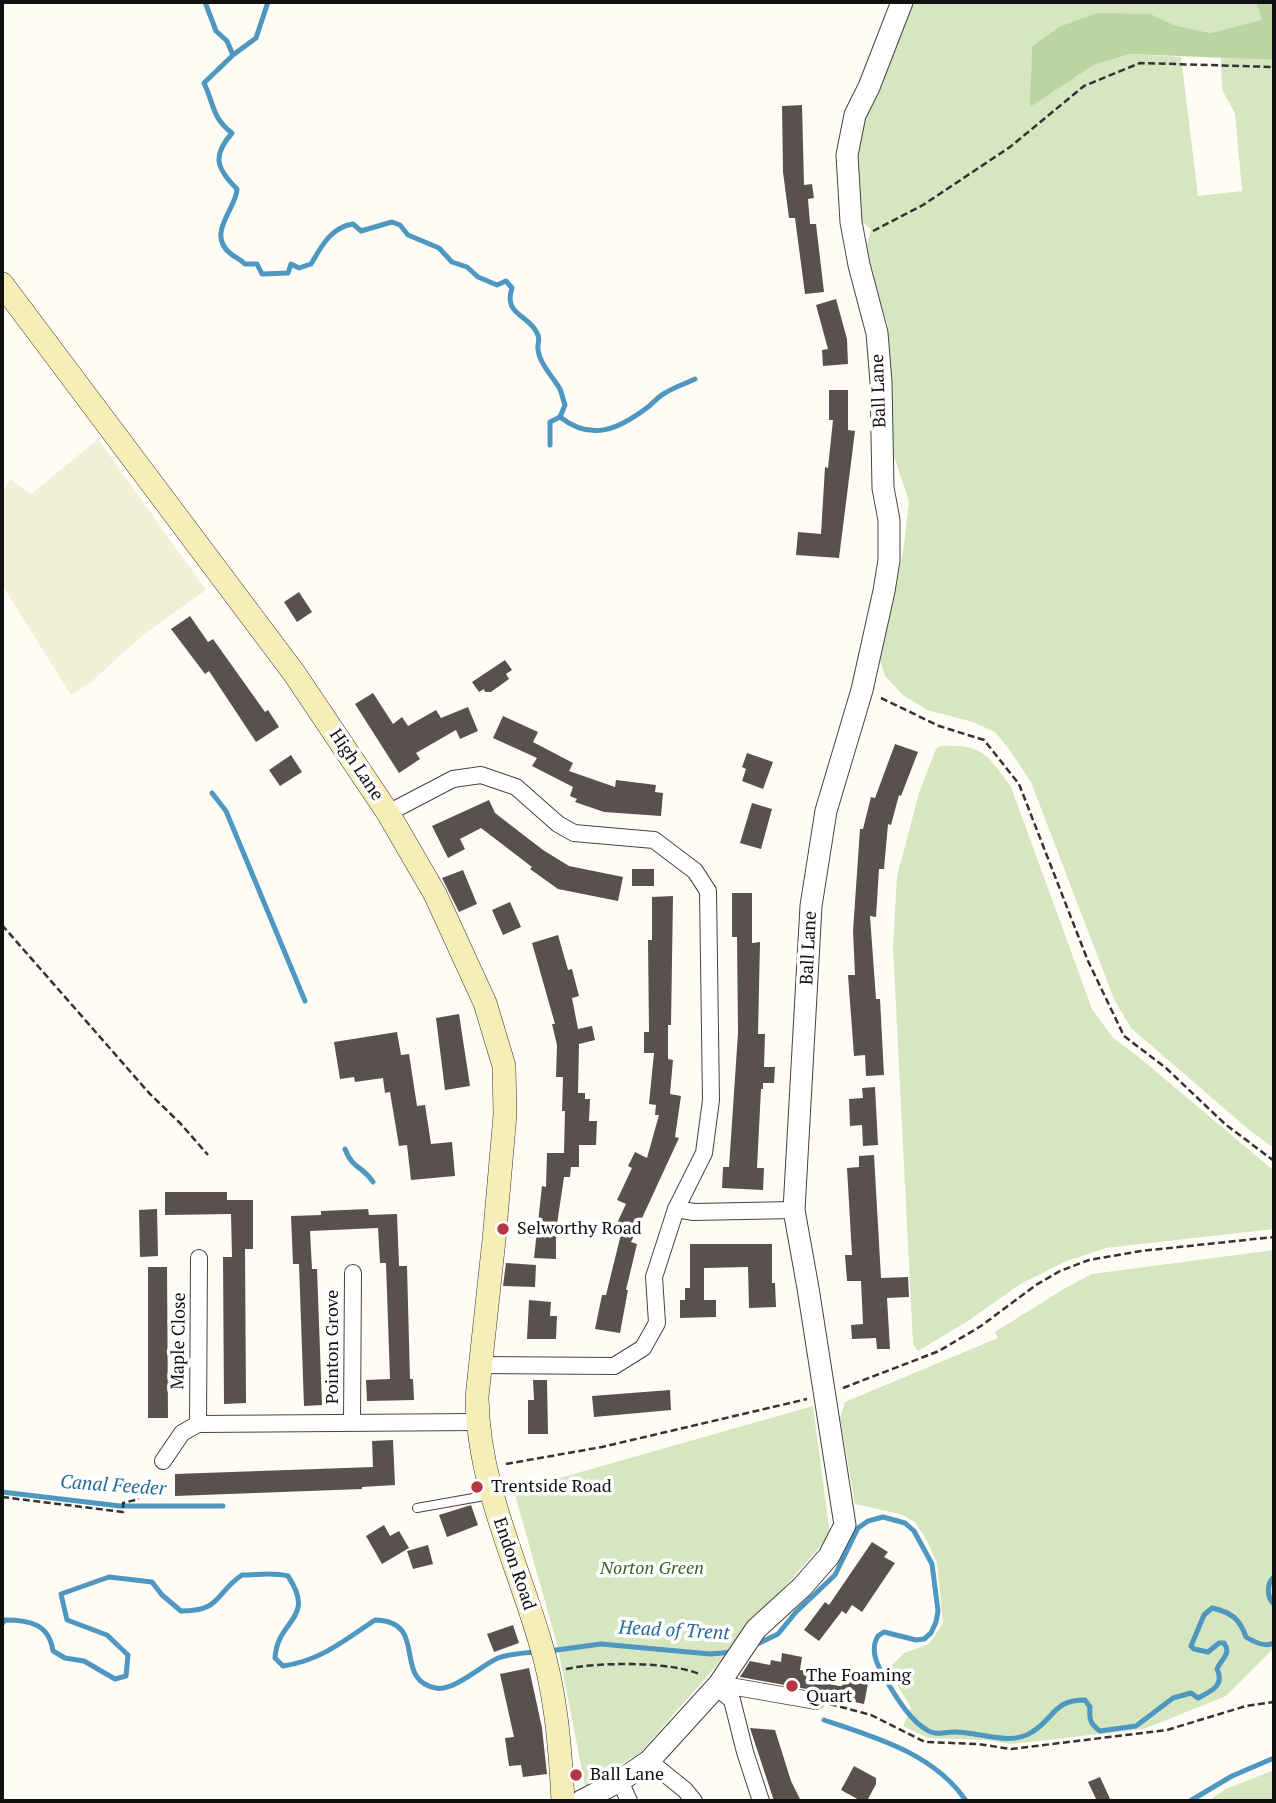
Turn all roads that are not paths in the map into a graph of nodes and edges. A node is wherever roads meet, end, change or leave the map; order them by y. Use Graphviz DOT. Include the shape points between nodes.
graph roads {
  1 [pos="902,2"];
  2 [pos="2,284"];
  3 [pos="388,813"];
  4 [pos="676,1209"];
  5 [pos="794,1210"];
  6 [pos="199,1258"];
  7 [pos="353,1273"];
  8 [pos="485,1326"];
  9 [pos="480,1365"];
  10 [pos="352,1422"];
  11 [pos="477,1422"];
  12 [pos="198,1424"];
  13 [pos="163,1461"];
  14 [pos="490,1495"];
  15 [pos="417,1508"];
  16 [pos="721,1680"];
  17 [pos="816,1701"];
  18 [pos="649,1761"];
  19 [pos="620,1782"];
  20 [pos="563,1801"];
  21 [pos="581,1801"];
  22 [pos="629,1801"];
  23 [pos="694,1801"];
  24 [pos="761,1801"];
  1 -- 5 [label="street, Ball Lane" via="855,115 847,155 854,241 877,333 889,560 862,690 826,811 811,906"];
  2 -- 3 [label="main road, High Lane" via="294,673"];
  3 -- 4 [label="street" via="453,779 481,775 516,787 575,833 654,840 695,871 708,891 711,1100 704,1153"];
  3 -- 8 [label="main road, High Lane" via="460,947 485,1003 505,1066 504,1129"];
  4 -- 5 [label="street"];
  4 -- 9 [label="street" via="654,1277 657,1323 643,1348 614,1366"];
  5 -- 16 [label="street, Ball Lane" via="845,1525 829,1556 756,1629"];
  6 -- 12 [label="street, Maple Close"];
  7 -- 10 [label="street, Pointon Grove"];
  8 -- 9 [label="main road, Endon Road"];
  9 -- 11 [label="main road, Endon Road"];
  10 -- 11 [label="street"];
  10 -- 12 [label="street"];
  11 -- 14 [label="main road, Endon Road"];
  12 -- 13 [label="street" via="182,1433"];
  14 -- 15 [label="lane"];
  14 -- 20 [label="main road, Endon Road" via="549,1672"];
  16 -- 17 [label="street"];
  16 -- 18 [label="street, Ball Lane"];
  16 -- 24 [label="street" via="733,1700"];
  18 -- 19 [label="street, Ball Lane"];
  18 -- 23 [label="street"];
  19 -- 21 [label="street, Ball Lane"];
  19 -- 22 [label="street"];
}
